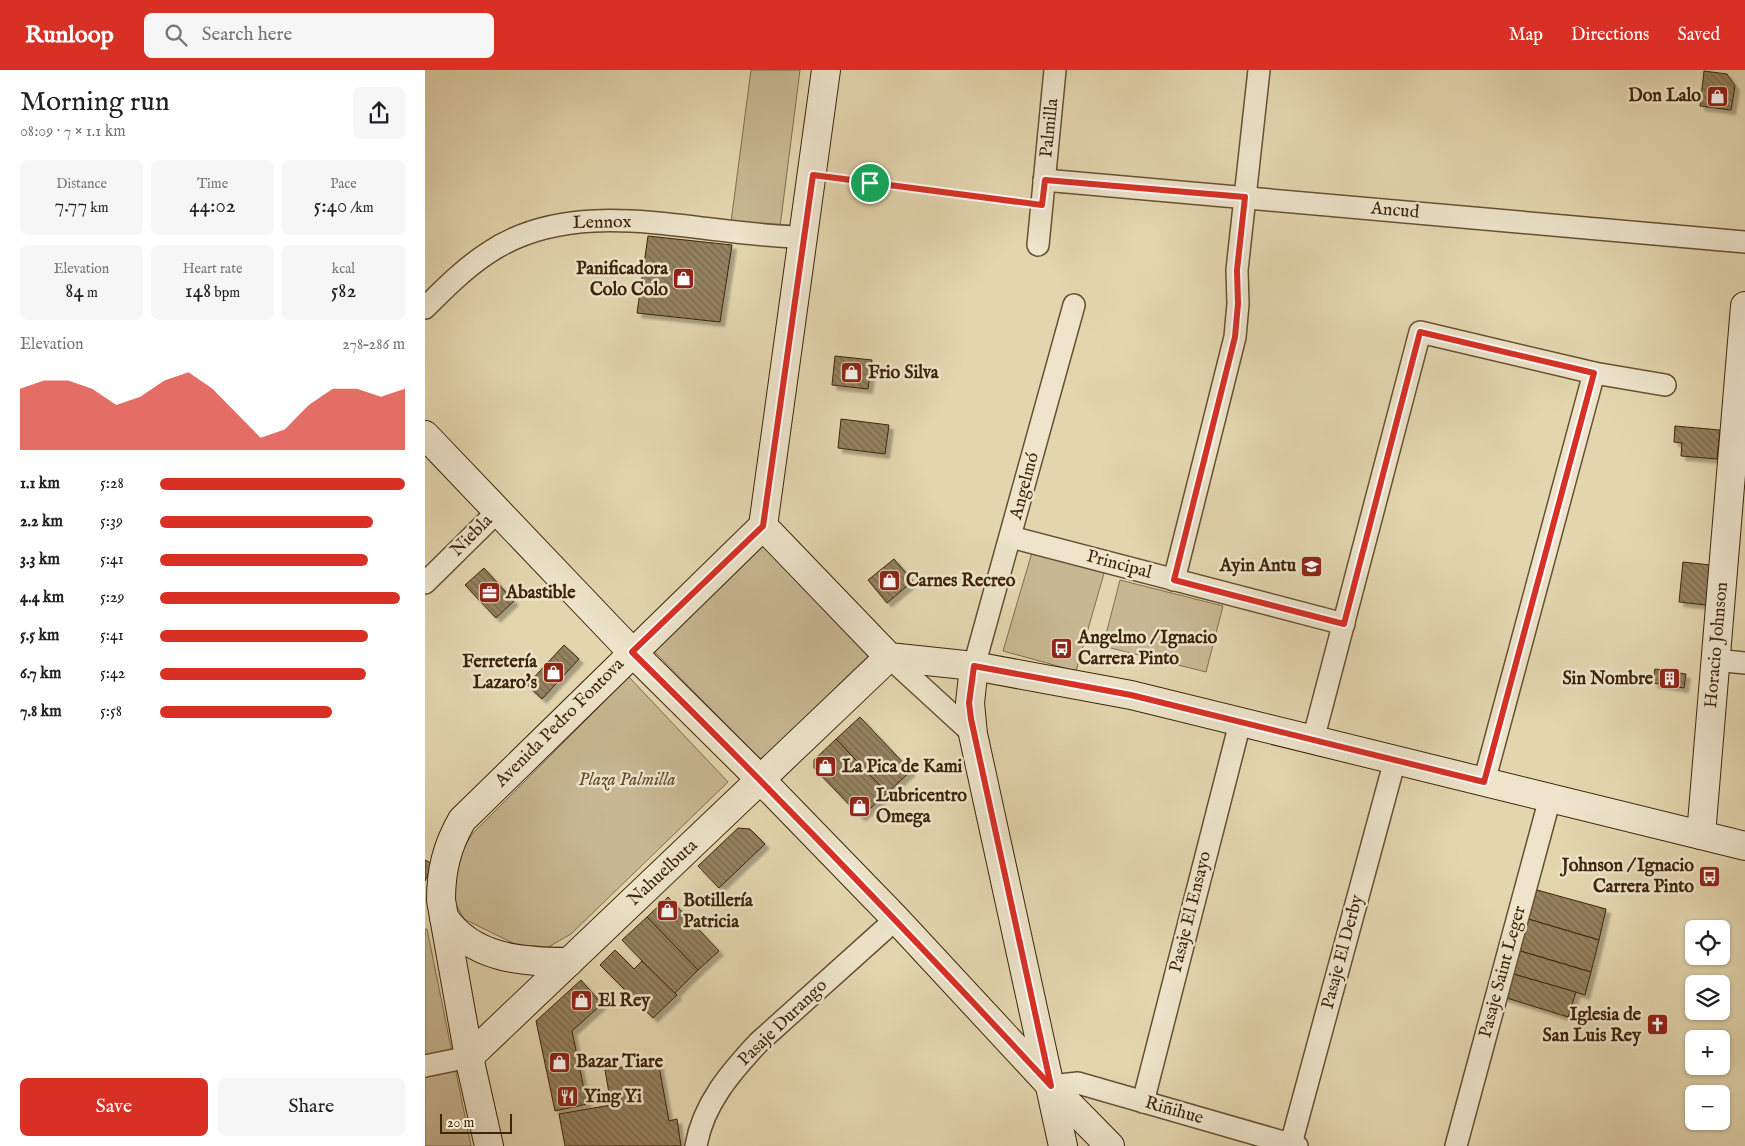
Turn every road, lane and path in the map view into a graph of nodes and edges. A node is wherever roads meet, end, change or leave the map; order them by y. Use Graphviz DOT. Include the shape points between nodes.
graph roads {
  1 [pos="826,70"];
  2 [pos="1055,70"];
  3 [pos="1259,70"];
  4 [pos="813,175"];
  5 [pos="1045,180"];
  6 [pos="1245,197"];
  7 [pos="1042,205"];
  8 [pos="804,238"];
  9 [pos="1745,242"];
  10 [pos="1038,245"];
  11 [pos="1074,305"];
  12 [pos="1745,306"];
  13 [pos="425,308"];
  14 [pos="1594,373"];
  15 [pos="1665,384"];
  16 [pos="425,435"];
  17 [pos="1739,454"];
  18 [pos="498,511"];
  19 [pos="763,526"];
  20 [pos="1011,537"];
  21 [pos="1174,580"];
  22 [pos="425,583"];
  23 [pos="1344,624"];
  24 [pos="632,652"];
  25 [pos="889,657"];
  26 [pos="1716,660"];
  27 [pos="1745,663"];
  28 [pos="974,666"];
  29 [pos="1240,723"];
  30 [pos="973,734"];
  31 [pos="1313,740"];
  32 [pos="1395,760"];
  33 [pos="761,780"];
  34 [pos="1484,782"];
  35 [pos="1550,798"];
  36 [pos="1701,835"];
  37 [pos="1745,846"];
  38 [pos="435,913"];
  39 [pos="896,919"];
  40 [pos="569,962"];
  41 [pos="469,1057"];
  42 [pos="425,1066"];
  43 [pos="1051,1086"];
  44 [pos="1143,1102"];
  45 [pos="1294,1145"];
  46 [pos="489,1146"];
  47 [pos="696,1146"];
  48 [pos="1063,1146"];
  49 [pos="1110,1146"];
  50 [pos="1456,1146"];
  1 -- 4 [label="main road"];
  2 -- 5 [label="street, Palmilla"];
  3 -- 6 [label="street"];
  4 -- 7 [label="path"];
  4 -- 8 [label="main road"];
  5 -- 6 [label="street, Ancud"];
  5 -- 7 [label="street, Palmilla"];
  6 -- 9 [label="street, Ancud"];
  6 -- 21 [label="street" via="1237,270 1235,337"];
  7 -- 10 [label="street, Palmilla"];
  8 -- 13 [label="street, Lennox" via="769,238 634,222 580,222 551,226 489,252 453,280"];
  8 -- 19 [label="main road"];
  11 -- 20 [label="street, Angelmó"];
  12 -- 17 [label="main road, Horacio Johnson"];
  14 -- 15 [label="street"];
  14 -- 23 [label="street" via="1420,332"];
  14 -- 34 [label="street"];
  16 -- 18 [label="main road"];
  17 -- 26 [label="main road, Horacio Johnson"];
  18 -- 22 [label="street, Niebla"];
  18 -- 24 [label="main road"];
  19 -- 24 [label="main road, Avenida Pedro Fontova"];
  19 -- 25 [label="main road"];
  20 -- 21 [label="street, Principal"];
  20 -- 28 [label="street, Angelmó"];
  21 -- 23 [label="street, Principal"];
  23 -- 31 [label="street"];
  24 -- 33 [label="main road"];
  24 -- 38 [label="main road, Avenida Pedro Fontova" via="462,820 447,849 441,900"];
  25 -- 28 [label="main road"];
  25 -- 30 [label="street"];
  25 -- 33 [label="main road, Nahuelbuta"];
  26 -- 27 [label="street"];
  26 -- 36 [label="main road, Horacio Johnson"];
  28 -- 29 [label="main road" via="1131,695"];
  28 -- 30 [label="main road" via="969,703"];
  29 -- 31 [label="main road"];
  29 -- 44 [label="street, Pasaje El Ensayo"];
  30 -- 43 [label="main road"];
  31 -- 32 [label="main road"];
  32 -- 34 [label="main road"];
  32 -- 45 [label="street, Pasaje El Derby"];
  33 -- 39 [label="main road"];
  33 -- 40 [label="main road, Nahuelbuta"];
  34 -- 35 [label="main road"];
  35 -- 36 [label="main road"];
  35 -- 50 [label="street, Pasaje Saint Leger"];
  36 -- 37 [label="main road"];
  38 -- 40 [label="main road" via="465,941 488,952 519,959"];
  38 -- 41 [label="main road, Avenida Pedro Fontova"];
  39 -- 43 [label="main road"];
  39 -- 47 [label="street, Pasaje Durango" via="743,1060 704,1116"];
  40 -- 41 [label="main road, Nahuelbuta"];
  41 -- 42 [label="street"];
  41 -- 46 [label="main road, Avenida Pedro Fontova"];
  43 -- 44 [label="street, Riñihue" via="1078,1083"];
  43 -- 48 [label="main road"];
  43 -- 49 [label="main road"];
  44 -- 45 [label="street, Riñihue"];
}
